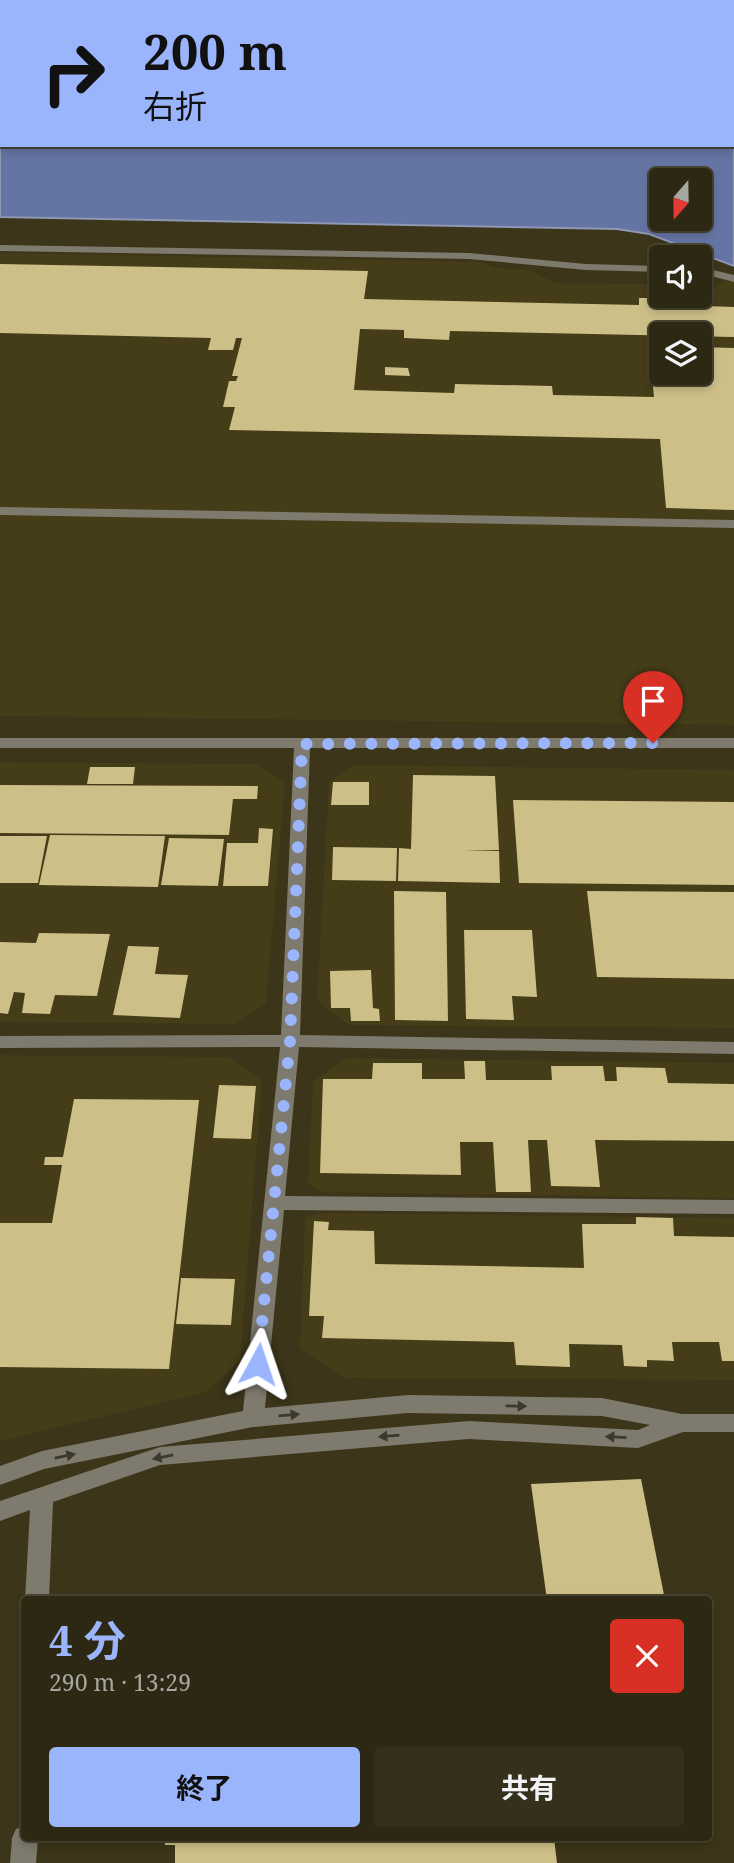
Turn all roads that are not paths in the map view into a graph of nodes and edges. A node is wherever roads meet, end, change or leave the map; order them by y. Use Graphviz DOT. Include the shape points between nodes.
graph roads {
  1 [pos="0,248"];
  2 [pos="649,269"];
  3 [pos="712,271"];
  4 [pos="734,279"];
  5 [pos="0,511"];
  6 [pos="734,524"];
  7 [pos="0,743"];
  8 [pos="734,743"];
  9 [pos="302,744"];
  10 [pos="290,1041"];
  11 [pos="0,1042"];
  12 [pos="734,1048"];
  13 [pos="274,1203"];
  14 [pos="734,1207"];
  15 [pos="253,1418"];
  16 [pos="682,1423"];
  17 [pos="734,1423"];
  18 [pos="0,1476"];
  19 [pos="42,1497"];
  20 [pos="0,1511"];
  21 [pos="37,1596"];
  22 [pos="25,1841"];
  23 [pos="23,1863"];
  1 -- 2 [label="street" via="469,257"];
  3 -- 4 [label="street"];
  5 -- 6 [label="street"];
  7 -- 9 [label="street"];
  8 -- 9 [label="street"];
  9 -- 10 [label="street"];
  10 -- 11 [label="street"];
  10 -- 12 [label="street"];
  10 -- 13 [label="street"];
  13 -- 14 [label="street"];
  13 -- 15 [label="street"];
  15 -- 16 [label="street, one-way" via="408,1404 602,1407"];
  18 -- 15 [label="street, one-way" via="42,1460"];
  16 -- 17 [label="street"];
  16 -- 19 [label="street, one-way" via="638,1439 469,1430 160,1456"];
  19 -- 20 [label="street"];
  19 -- 21 [label="street"];
  22 -- 23 [label="street"];
}
